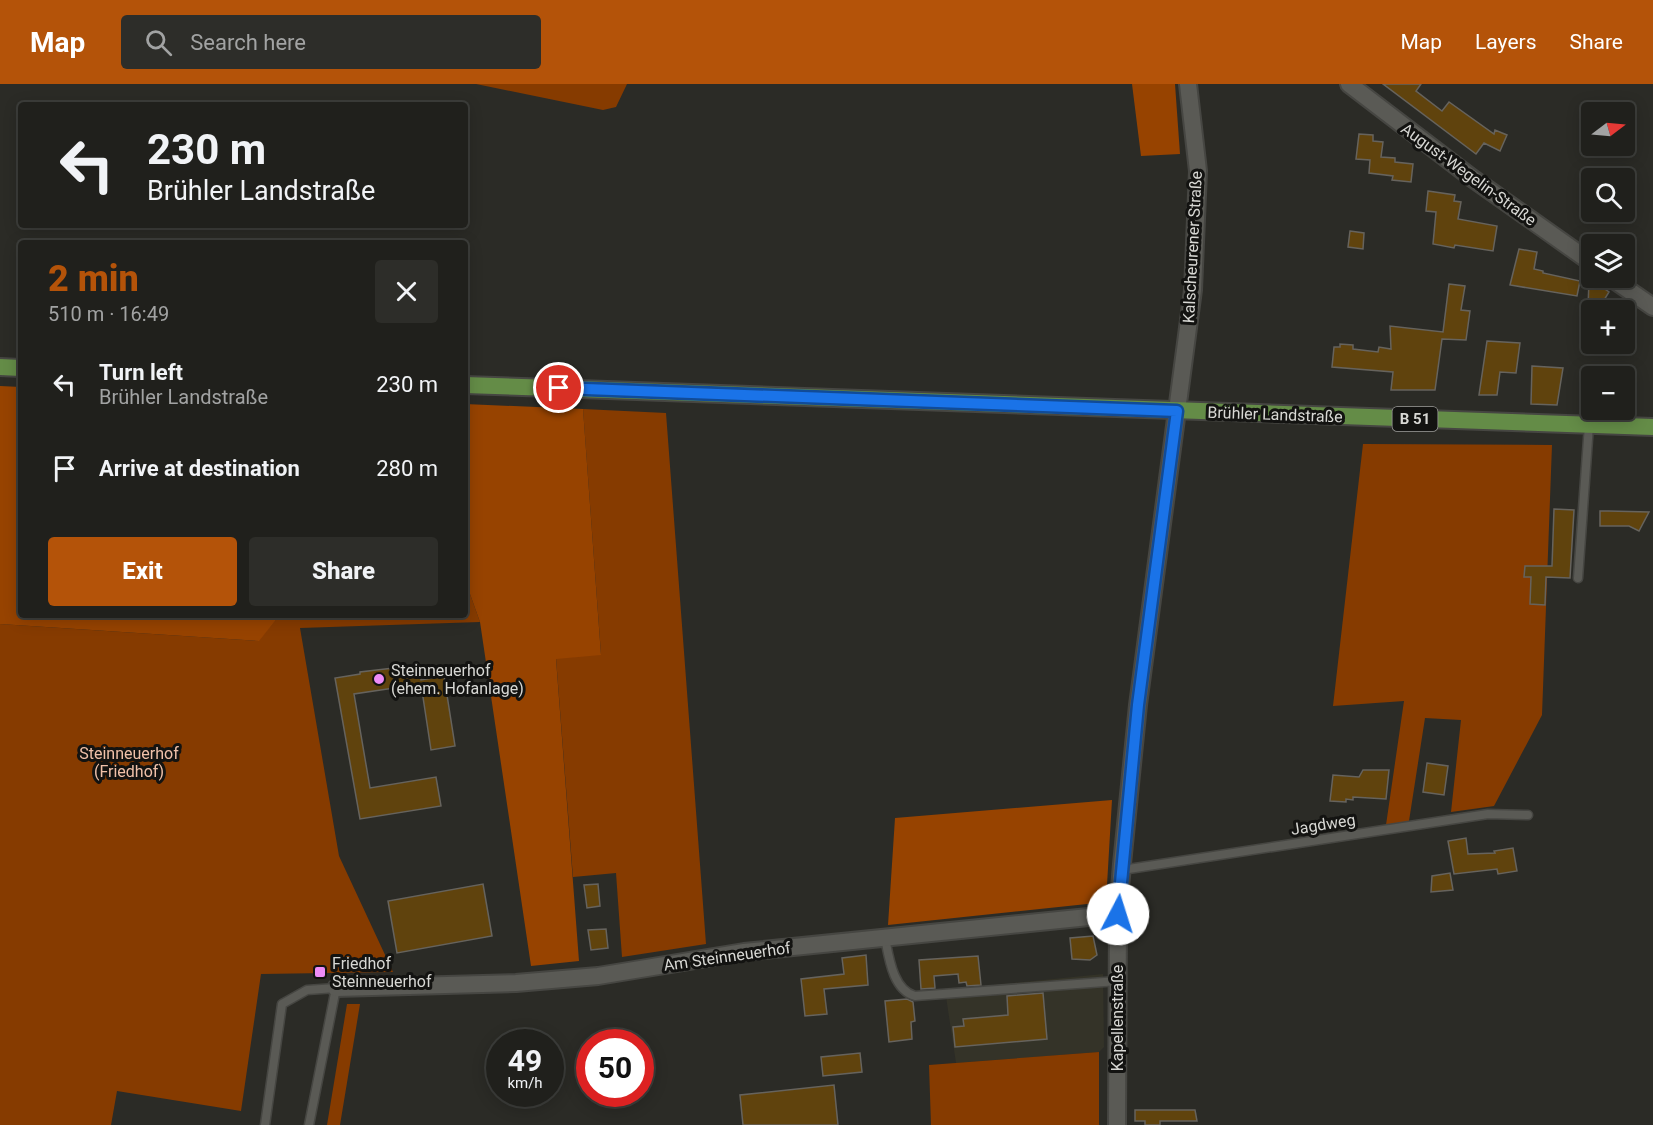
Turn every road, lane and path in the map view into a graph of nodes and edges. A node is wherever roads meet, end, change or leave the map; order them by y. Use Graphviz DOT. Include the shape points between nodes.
graph roads {
  1 [pos="1188,84"];
  2 [pos="1348,84"];
  3 [pos="1581,255"];
  4 [pos="1625,288"];
  5 [pos="1653,307"];
  6 [pos="0,367"];
  7 [pos="18,368"];
  8 [pos="468,385"];
  9 [pos="1177,411"];
  10 [pos="1588,425"];
  11 [pos="1653,427"];
  12 [pos="1578,578"];
  13 [pos="1528,815"];
  14 [pos="1122,870"];
  15 [pos="1118,914"];
  16 [pos="885,938"];
  17 [pos="1118,981"];
  18 [pos="336,988"];
  19 [pos="265,1124"];
  20 [pos="275,1125"];
  21 [pos="309,1125"];
  22 [pos="1117,1125"];
  1 -- 9 [label="street, Kalscheurener Straße" via="1198,171 1193,290"];
  2 -- 3 [label="street, August-Wegelin-Straße"];
  4 -- 5 [label="street"];
  6 -- 7 [label="main road"];
  8 -- 9 [label="main road, Brühler Landstraße / B 51"];
  9 -- 10 [label="main road, Brühler Landstraße / B 51"];
  9 -- 14 [label="street, Kapellenstraße" via="1138,705"];
  10 -- 11 [label="main road, Brühler Landstraße / B 51"];
  10 -- 12 [label="lane"];
  13 -- 14 [label="lane, Jagdweg" via="1488,814"];
  14 -- 15 [label="street, Kapellenstraße"];
  15 -- 16 [label="street, Am Steinneuerhof"];
  15 -- 17 [label="street, Kapellenstraße"];
  16 -- 17 [label="lane" via="899,986 915,996"];
  16 -- 18 [label="street, Am Steinneuerhof" via="744,952 598,976 516,983"];
  17 -- 22 [label="street, Kapellenstraße"];
  18 -- 19 [label="lane" via="307,990 282,1004"];
  18 -- 21 [label="lane"];
  19 -- 20 [label="lane"];
}
